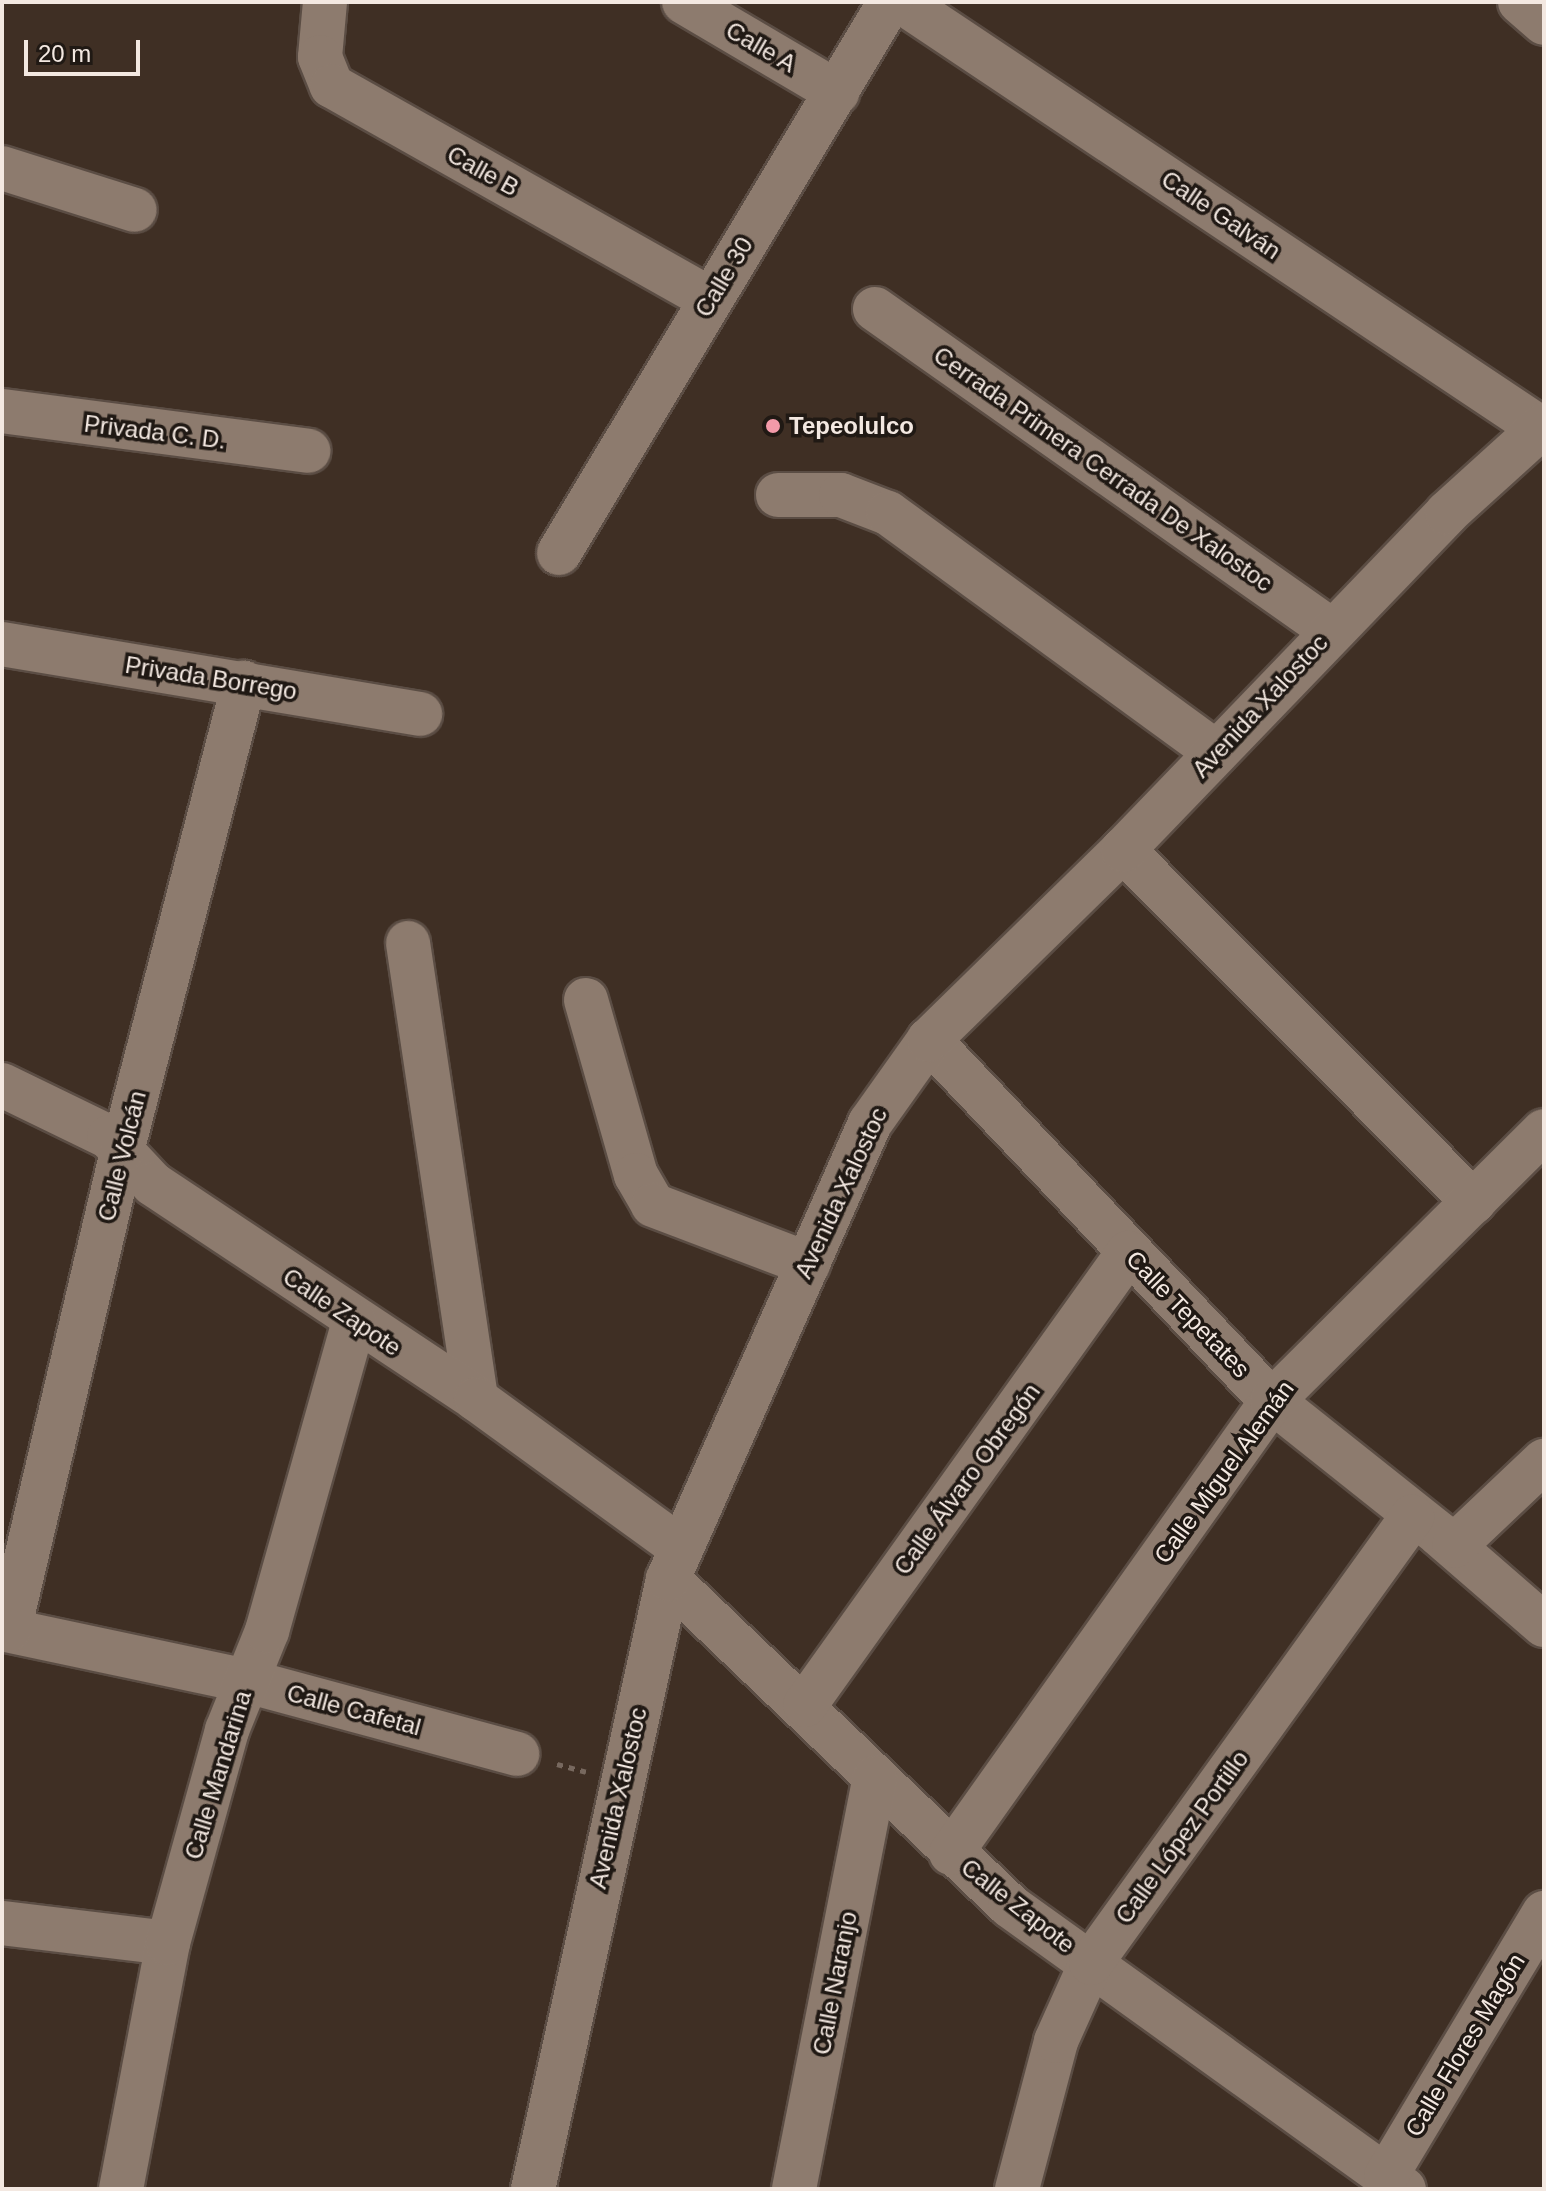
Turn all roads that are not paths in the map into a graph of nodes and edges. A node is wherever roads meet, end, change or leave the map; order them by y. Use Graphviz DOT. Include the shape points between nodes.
graph roads {
  1 [pos="325,2"];
  2 [pos="684,2"];
  3 [pos="890,2"];
  4 [pos="902,2"];
  5 [pos="1520,2"];
  6 [pos="1544,23"];
  7 [pos="837,92"];
  8 [pos="2,168"];
  9 [pos="135,210"];
  10 [pos="710,299"];
  11 [pos="875,309"];
  12 [pos="2,411"];
  13 [pos="1542,426"];
  14 [pos="308,451"];
  15 [pos="778,495"];
  16 [pos="559,553"];
  17 [pos="1331,630"];
  18 [pos="2,644"];
  19 [pos="244,683"];
  20 [pos="420,714"];
  21 [pos="1216,752"];
  22 [pos="1123,850"];
  23 [pos="408,943"];
  24 [pos="586,1000"];
  25 [pos="929,1040"];
  26 [pos="2,1085"];
  27 [pos="1544,1131"];
  28 [pos="122,1151"];
  29 [pos="1474,1202"];
  30 [pos="1128,1253"];
  31 [pos="808,1264"];
  32 [pos="354,1321"];
  33 [pos="476,1399"];
  34 [pos="1272,1401"];
  35 [pos="1544,1461"];
  36 [pos="1412,1517"];
  37 [pos="1454,1546"];
  38 [pos="674,1563"];
  39 [pos="1544,1625"];
  40 [pos="6,1630"];
  41 [pos="247,1681"];
  42 [pos="805,1705"];
  43 [pos="517,1754"];
  44 [pos="875,1778"];
  45 [pos="951,1853"];
  46 [pos="1544,1913"];
  47 [pos="2,1923"];
  48 [pos="168,1943"];
  49 [pos="1091,1963"];
  50 [pos="1395,2183"];
  51 [pos="121,2189"];
  52 [pos="533,2189"];
  53 [pos="794,2189"];
  54 [pos="1017,2189"];
  1 -- 10 [label="street, Calle B" via="320,57 332,86"];
  2 -- 7 [label="street, Calle A"];
  3 -- 7 [label="street, Calle 30"];
  4 -- 13 [label="street, Calle Galván"];
  5 -- 6 [label="street"];
  7 -- 10 [label="street, Calle 30"];
  8 -- 9 [label="street"];
  10 -- 16 [label="street, Calle 30"];
  11 -- 17 [label="street, Cerrada Primera Cerrada De Xalostoc"];
  12 -- 14 [label="street, Privada C. D."];
  13 -- 17 [label="street, Avenida Xalostoc"];
  15 -- 21 [label="street" via="841,495 888,513"];
  17 -- 21 [label="street, Avenida Xalostoc"];
  18 -- 19 [label="street, Privada Borrego"];
  19 -- 20 [label="street, Privada Borrego"];
  19 -- 28 [label="street, Calle Volcán"];
  21 -- 22 [label="street, Avenida Xalostoc"];
  22 -- 25 [label="street, Avenida Xalostoc"];
  22 -- 29 [label="street"];
  23 -- 33 [label="street"];
  24 -- 31 [label="street" via="636,1175 653,1205"];
  25 -- 30 [label="street, Calle Tepetates"];
  25 -- 31 [label="street, Avenida Xalostoc" via="870,1123"];
  26 -- 28 [label="street, Calle Zapote" via="92,1127"];
  27 -- 29 [label="street, Calle Miguel Alemán"];
  28 -- 32 [label="street, Calle Zapote" via="153,1184"];
  28 -- 40 [label="street, Calle Volcán"];
  29 -- 34 [label="street, Calle Miguel Alemán"];
  30 -- 34 [label="street, Calle Tepetates"];
  30 -- 42 [label="street, Calle Álvaro Obregón"];
  31 -- 38 [label="street, Avenida Xalostoc"];
  32 -- 33 [label="street, Calle Zapote"];
  32 -- 41 [label="street, Calle Mandarina" via="267,1631"];
  33 -- 38 [label="street, Calle Zapote"];
  34 -- 36 [label="street, Calle Tepetates"];
  34 -- 45 [label="street, Calle Miguel Alemán"];
  35 -- 37 [label="street"];
  36 -- 37 [label="street, Calle Tepetates"];
  36 -- 49 [label="street, Calle López Portillo"];
  37 -- 39 [label="street, Calle Tepetates"];
  38 -- 42 [label="street, Calle Zapote"];
  38 -- 52 [label="street, Avenida Xalostoc"];
  40 -- 41 [label="street, Calle Cafetal"];
  41 -- 43 [label="street, Calle Cafetal"];
  41 -- 48 [label="street, Calle Mandarina" via="227,1730"];
  42 -- 44 [label="street, Calle Zapote"];
  44 -- 45 [label="street, Calle Zapote"];
  44 -- 53 [label="street, Calle Naranjo"];
  45 -- 49 [label="street, Calle Zapote" via="1010,1906"];
  46 -- 50 [label="street, Calle Flores Magón"];
  47 -- 48 [label="street"];
  48 -- 51 [label="street, Calle Mandarina"];
  49 -- 50 [label="street, Calle Zapote"];
  49 -- 54 [label="street, Calle López Portillo" via="1056,2041"];
}
